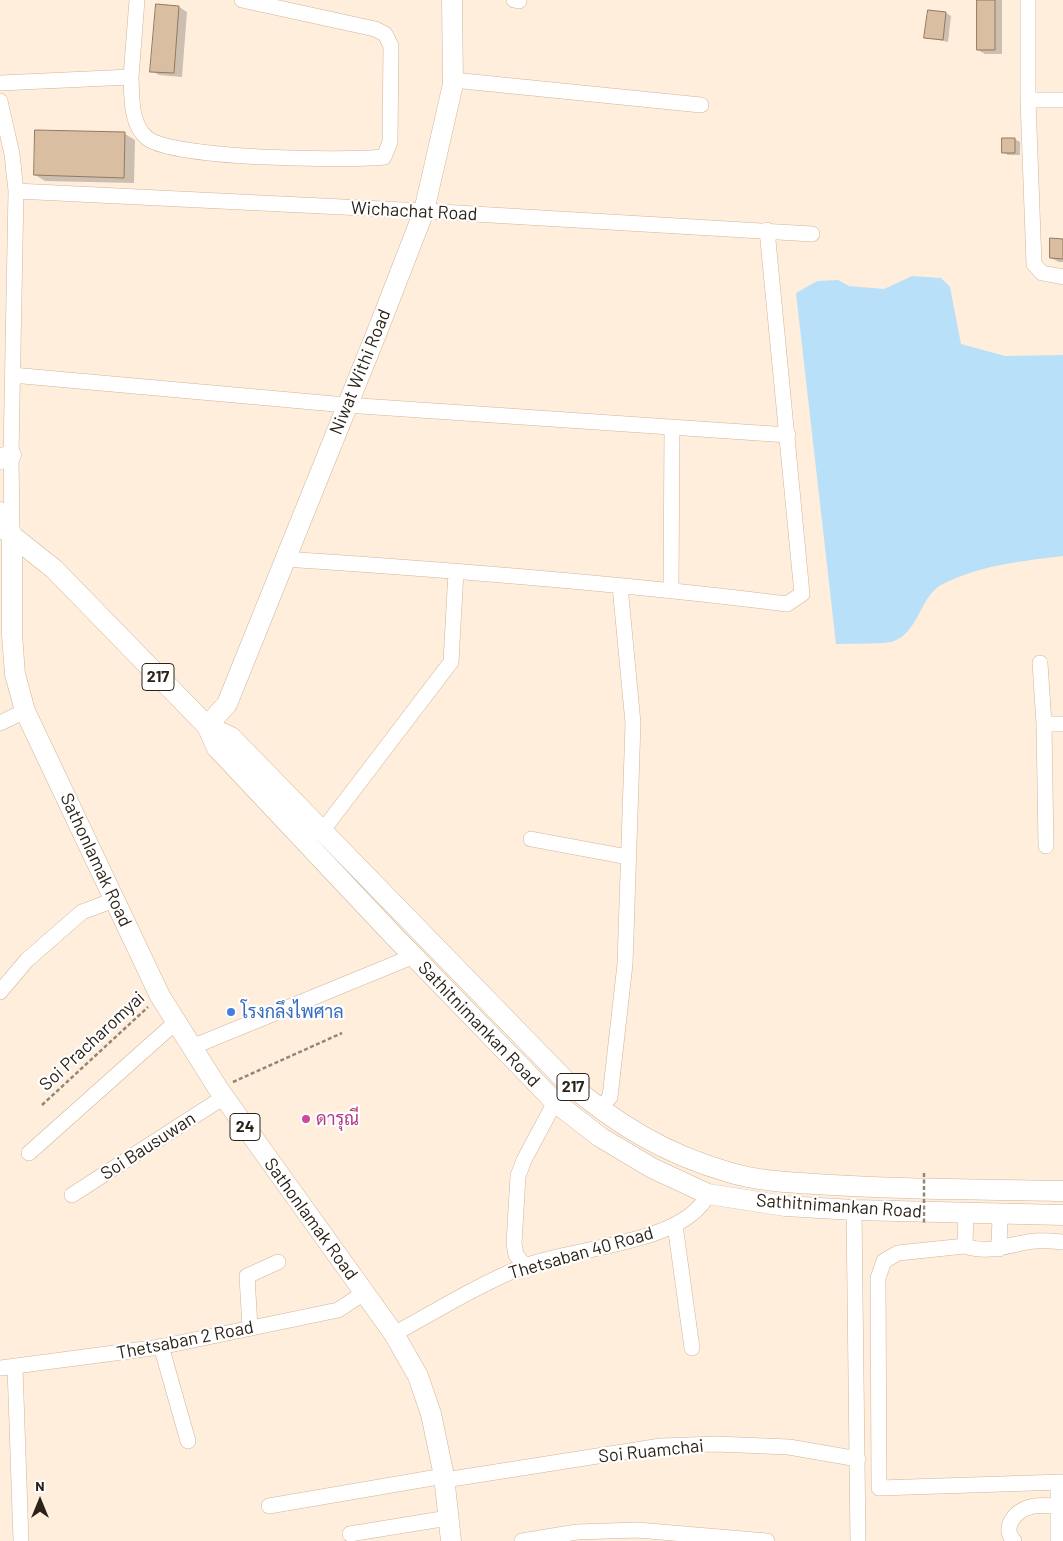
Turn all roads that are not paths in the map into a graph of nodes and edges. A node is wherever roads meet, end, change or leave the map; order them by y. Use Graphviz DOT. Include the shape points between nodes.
graph roads {
  1 [pos="136,0"];
  2 [pos="242,0"];
  3 [pos="452,0"];
  4 [pos="514,0"];
  5 [pos="1028,0"];
  6 [pos="519,1"];
  7 [pos="131,77"];
  8 [pos="453,80"];
  9 [pos="0,83"];
  10 [pos="1028,100"];
  11 [pos="1063,100"];
  12 [pos="0,101"];
  13 [pos="701,105"];
  14 [pos="3,127"];
  15 [pos="16,191"];
  16 [pos="424,211"];
  17 [pos="767,230"];
  18 [pos="812,234"];
  19 [pos="1063,277"];
  20 [pos="12,375"];
  21 [pos="346,405"];
  22 [pos="672,427"];
  23 [pos="788,435"];
  24 [pos="5,457"];
  25 [pos="0,512"];
  26 [pos="6,531"];
  27 [pos="284,559"];
  28 [pos="456,571"];
  29 [pos="620,586"];
  30 [pos="671,590"];
  31 [pos="1040,663"];
  32 [pos="25,711"];
  33 [pos="0,723"];
  34 [pos="1044,724"];
  35 [pos="1063,724"];
  36 [pos="207,726"];
  37 [pos="323,830"];
  38 [pos="531,839"];
  39 [pos="1046,846"];
  40 [pos="628,857"];
  41 [pos="114,900"];
  42 [pos="414,956"];
  43 [pos="0,992"];
  44 [pos="176,1022"];
  45 [pos="192,1047"];
  46 [pos="221,1093"];
  47 [pos="555,1102"];
  48 [pos="599,1110"];
  49 [pos="30,1153"];
  50 [pos="1063,1191"];
  51 [pos="708,1194"];
  52 [pos="72,1195"];
  53 [pos="854,1210"];
  54 [pos="966,1214"];
  55 [pos="1000,1215"];
  56 [pos="1063,1215"];
  57 [pos="674,1225"];
  58 [pos="1063,1242"];
  59 [pos="965,1246"];
  60 [pos="999,1249"];
  61 [pos="278,1262"];
  62 [pos="525,1266"];
  63 [pos="364,1294"];
  64 [pos="250,1328"];
  65 [pos="394,1334"];
  66 [pos="160,1346"];
  67 [pos="692,1348"];
  68 [pos="16,1367"];
  69 [pos="0,1368"];
  70 [pos="188,1441"];
  71 [pos="858,1459"];
  72 [pos="444,1478"];
  73 [pos="1060,1482"];
  74 [pos="270,1506"];
  75 [pos="1058,1506"];
  76 [pos="448,1518"];
  77 [pos="350,1534"];
  78 [pos="21,1541"];
  79 [pos="451,1541"];
  80 [pos="522,1541"];
  81 [pos="766,1541"];
  82 [pos="858,1541"];
  83 [pos="1014,1541"];
  84 [pos="1058,1541"];
  1 -- 7 [label="street"];
  2 -- 7 [label="street" via="386,34 392,46 390,142 384,157 358,160 232,154 166,147 147,138 139,129 133,111"];
  3 -- 8 [label="main road, Niwat Withi Road"];
  4 -- 6 [label="street"];
  5 -- 10 [label="street"];
  7 -- 9 [label="street"];
  8 -- 13 [label="street"];
  8 -- 16 [label="main road, Niwat Withi Road"];
  10 -- 11 [label="street"];
  10 -- 19 [label="street" via="1034,264 1042,274"];
  12 -- 14 [label="street, Sathonlamak Road"];
  14 -- 15 [label="street, Sathonlamak Road"];
  15 -- 16 [label="street, Wichachat Road"];
  15 -- 20 [label="street, Sathonlamak Road"];
  16 -- 17 [label="street, Wichachat Road"];
  16 -- 21 [label="main road, Niwat Withi Road"];
  17 -- 18 [label="street, Wichachat Road"];
  17 -- 23 [label="street"];
  20 -- 21 [label="street"];
  20 -- 24 [label="street, Sathonlamak Road"];
  21 -- 22 [label="street"];
  21 -- 27 [label="main road, Niwat Withi Road"];
  22 -- 23 [label="street"];
  22 -- 30 [label="street"];
  23 -- 30 [label="street" via="802,594 787,604"];
  24 -- 26 [label="street, Sathonlamak Road"];
  25 -- 26 [label="main road, Sathitnimankan Road / 24"];
  26 -- 32 [label="main road, Sathonlamak Road / 24" via="15,674"];
  26 -- 36 [label="main road, Sathitnimankan Road / 217" via="54,569"];
  27 -- 28 [label="street"];
  27 -- 36 [label="main road, Niwat Withi Road" via="227,704"];
  28 -- 29 [label="street"];
  28 -- 37 [label="street" via="451,662"];
  29 -- 30 [label="street"];
  29 -- 40 [label="street" via="633,723"];
  31 -- 34 [label="street"];
  32 -- 33 [label="street"];
  32 -- 41 [label="main road, Sathonlamak Road / 24"];
  34 -- 35 [label="street"];
  34 -- 39 [label="street"];
  36 -- 37 [label="main road, Sathitnimankan Road / 217" via="231,737"];
  36 -- 42 [label="main road, Sathitnimankan Road / 217" via="217,748"];
  37 -- 48 [label="main road, Sathitnimankan Road / 217" via="565,1080"];
  38 -- 40 [label="street"];
  40 -- 48 [label="street" via="625,964 619,1029 610,1097"];
  41 -- 43 [label="street" via="82,912 27,960"];
  41 -- 44 [label="main road, Sathonlamak Road / 24"];
  42 -- 45 [label="street"];
  42 -- 47 [label="main road, Sathitnimankan Road / 217"];
  44 -- 45 [label="main road, Sathonlamak Road / 24"];
  44 -- 49 [label="street"];
  45 -- 46 [label="main road, Sathonlamak Road / 24"];
  46 -- 52 [label="street, Soi Bausuwan"];
  46 -- 63 [label="main road, Sathonlamak Road / 24"];
  47 -- 51 [label="main road, Sathitnimankan Road / 217" via="600,1137 652,1168"];
  47 -- 62 [label="street" via="518,1176 514,1244 516,1255"];
  48 -- 50 [label="main road, Sathitnimankan Road / 217" via="664,1149 729,1173 793,1182 883,1188"];
  51 -- 53 [label="main road, Sathitnimankan Road / 217" via="785,1206"];
  51 -- 57 [label="street, Thetsaban 40 Road" via="703,1204"];
  53 -- 54 [label="main road, Sathitnimankan Road / 217"];
  53 -- 71 [label="street"];
  54 -- 55 [label="main road, Sathitnimankan Road / 217"];
  54 -- 59 [label="street"];
  55 -- 56 [label="main road, Sathitnimankan Road / 217"];
  55 -- 60 [label="street"];
  57 -- 62 [label="street, Thetsaban 40 Road" via="641,1238 580,1250"];
  57 -- 67 [label="street"];
  58 -- 60 [label="street" via="1035,1241"];
  59 -- 60 [label="street" via="975,1250"];
  59 -- 73 [label="street" via="898,1253 884,1261 878,1278 879,1488"];
  61 -- 64 [label="street" via="247,1276"];
  62 -- 65 [label="street, Thetsaban 40 Road"];
  63 -- 64 [label="street, Thetsaban 2 Road" via="338,1310"];
  63 -- 65 [label="main road, Sathonlamak Road / 24"];
  64 -- 66 [label="street, Thetsaban 2 Road"];
  65 -- 72 [label="main road, Sathonlamak Road / 24" via="418,1376 431,1414"];
  66 -- 68 [label="street, Thetsaban 2 Road"];
  66 -- 70 [label="street"];
  68 -- 69 [label="street, Thetsaban 2 Road"];
  68 -- 78 [label="street"];
  71 -- 72 [label="street, Soi Ruamchai" via="790,1447 661,1446"];
  71 -- 82 [label="street"];
  72 -- 74 [label="street, Soi Ruamchai"];
  72 -- 76 [label="main road, Sathonlamak Road / 24"];
  73 -- 75 [label="street"];
  75 -- 83 [label="street" via="1032,1506 1021,1510 1011,1520 1008,1529"];
  75 -- 84 [label="street"];
  76 -- 77 [label="street"];
  76 -- 79 [label="main road, Sathonlamak Road / 24"];
  80 -- 81 [label="street" via="578,1532 637,1530"];
}
